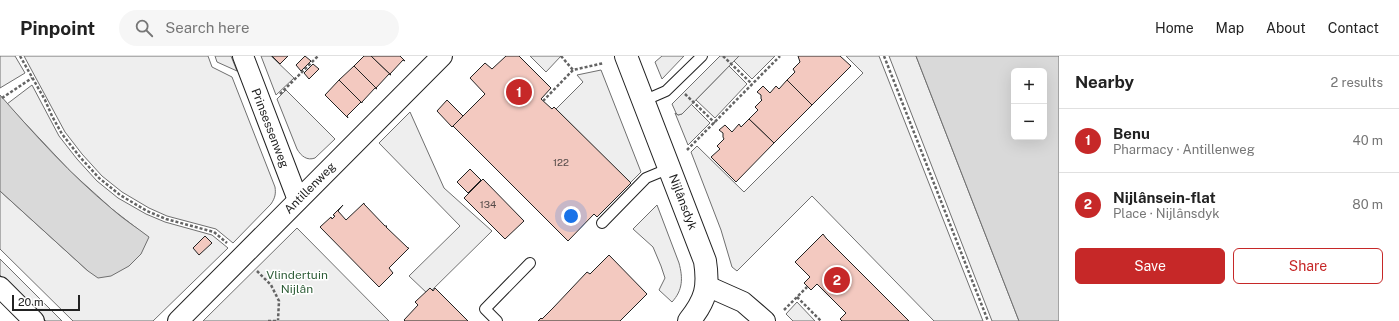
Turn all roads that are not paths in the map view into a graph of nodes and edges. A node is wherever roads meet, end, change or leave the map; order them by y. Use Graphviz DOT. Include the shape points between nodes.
graph roads {
  1 [pos="243,56"];
  2 [pos="442,56"];
  3 [pos="702,56"];
  4 [pos="616,59"];
  5 [pos="644,101"];
  6 [pos="670,168"];
  7 [pos="298,200"];
  8 [pos="602,223"];
  9 [pos="530,264"];
  10 [pos="707,286"];
  11 [pos="0,287"];
  12 [pos="34,321"];
  13 [pos="178,321"];
  14 [pos="497,321"];
  15 [pos="689,321"];
  16 [pos="765,321"];
  1 -- 7 [label="street, Prinsessenweg"];
  2 -- 7 [label="street, Antillenweg"];
  3 -- 5 [label="lane" via="666,91"];
  4 -- 5 [label="street, Nijlânsdyk"];
  5 -- 6 [label="street, Nijlânsdyk"];
  6 -- 8 [label="lane" via="646,178"];
  6 -- 10 [label="street, Nijlânsdyk" via="705,260"];
  7 -- 13 [label="street, Antillenweg"];
  9 -- 14 [label="lane" via="485,309"];
  10 -- 15 [label="street" via="703,300"];
  10 -- 16 [label="street" via="743,302"];
  11 -- 12 [label="street"];
}
